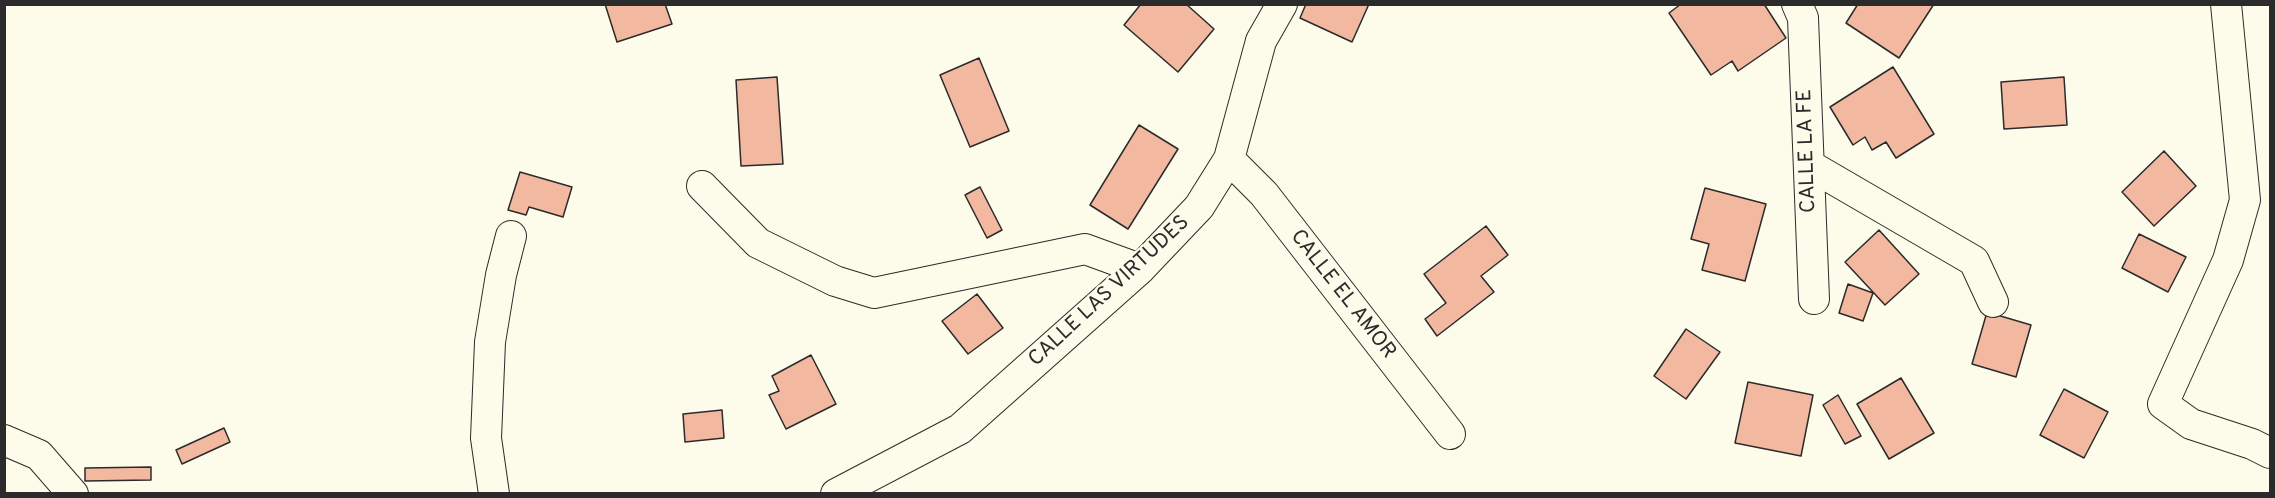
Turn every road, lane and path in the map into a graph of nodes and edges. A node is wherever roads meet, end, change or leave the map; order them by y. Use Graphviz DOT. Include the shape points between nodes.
graph roads {
  1 [pos="1282,4"];
  2 [pos="1797,4"];
  3 [pos="2226,4"];
  4 [pos="1229,159"];
  5 [pos="1809,165"];
  6 [pos="702,186"];
  7 [pos="511,236"];
  8 [pos="1140,269"];
  9 [pos="1814,299"];
  10 [pos="1993,302"];
  11 [pos="1450,434"];
  12 [pos="4,440"];
  13 [pos="2271,453"];
  14 [pos="73,494"];
  15 [pos="494,494"];
  16 [pos="836,494"];
  1 -- 4 [label="street, CALLE LAS VIRTUDES" via="1261,41"];
  2 -- 5 [label="street, CALLE LA FE" via="1803,18"];
  3 -- 13 [label="street" via="2245,200 2228,260 2163,405 2191,424"];
  4 -- 8 [label="street, CALLE LAS VIRTUDES" via="1199,207"];
  4 -- 11 [label="street, CALLE EL AMOR" via="1264,194"];
  5 -- 9 [label="street, CALLE LA FE"];
  5 -- 10 [label="street" via="1974,261"];
  6 -- 8 [label="street" via="758,243 834,281 874,293 1085,249"];
  7 -- 15 [label="street" via="490,342 486,438"];
  8 -- 16 [label="street, CALLE LAS VIRTUDES" via="960,429"];
  12 -- 14 [label="street" via="39,455"];
}
